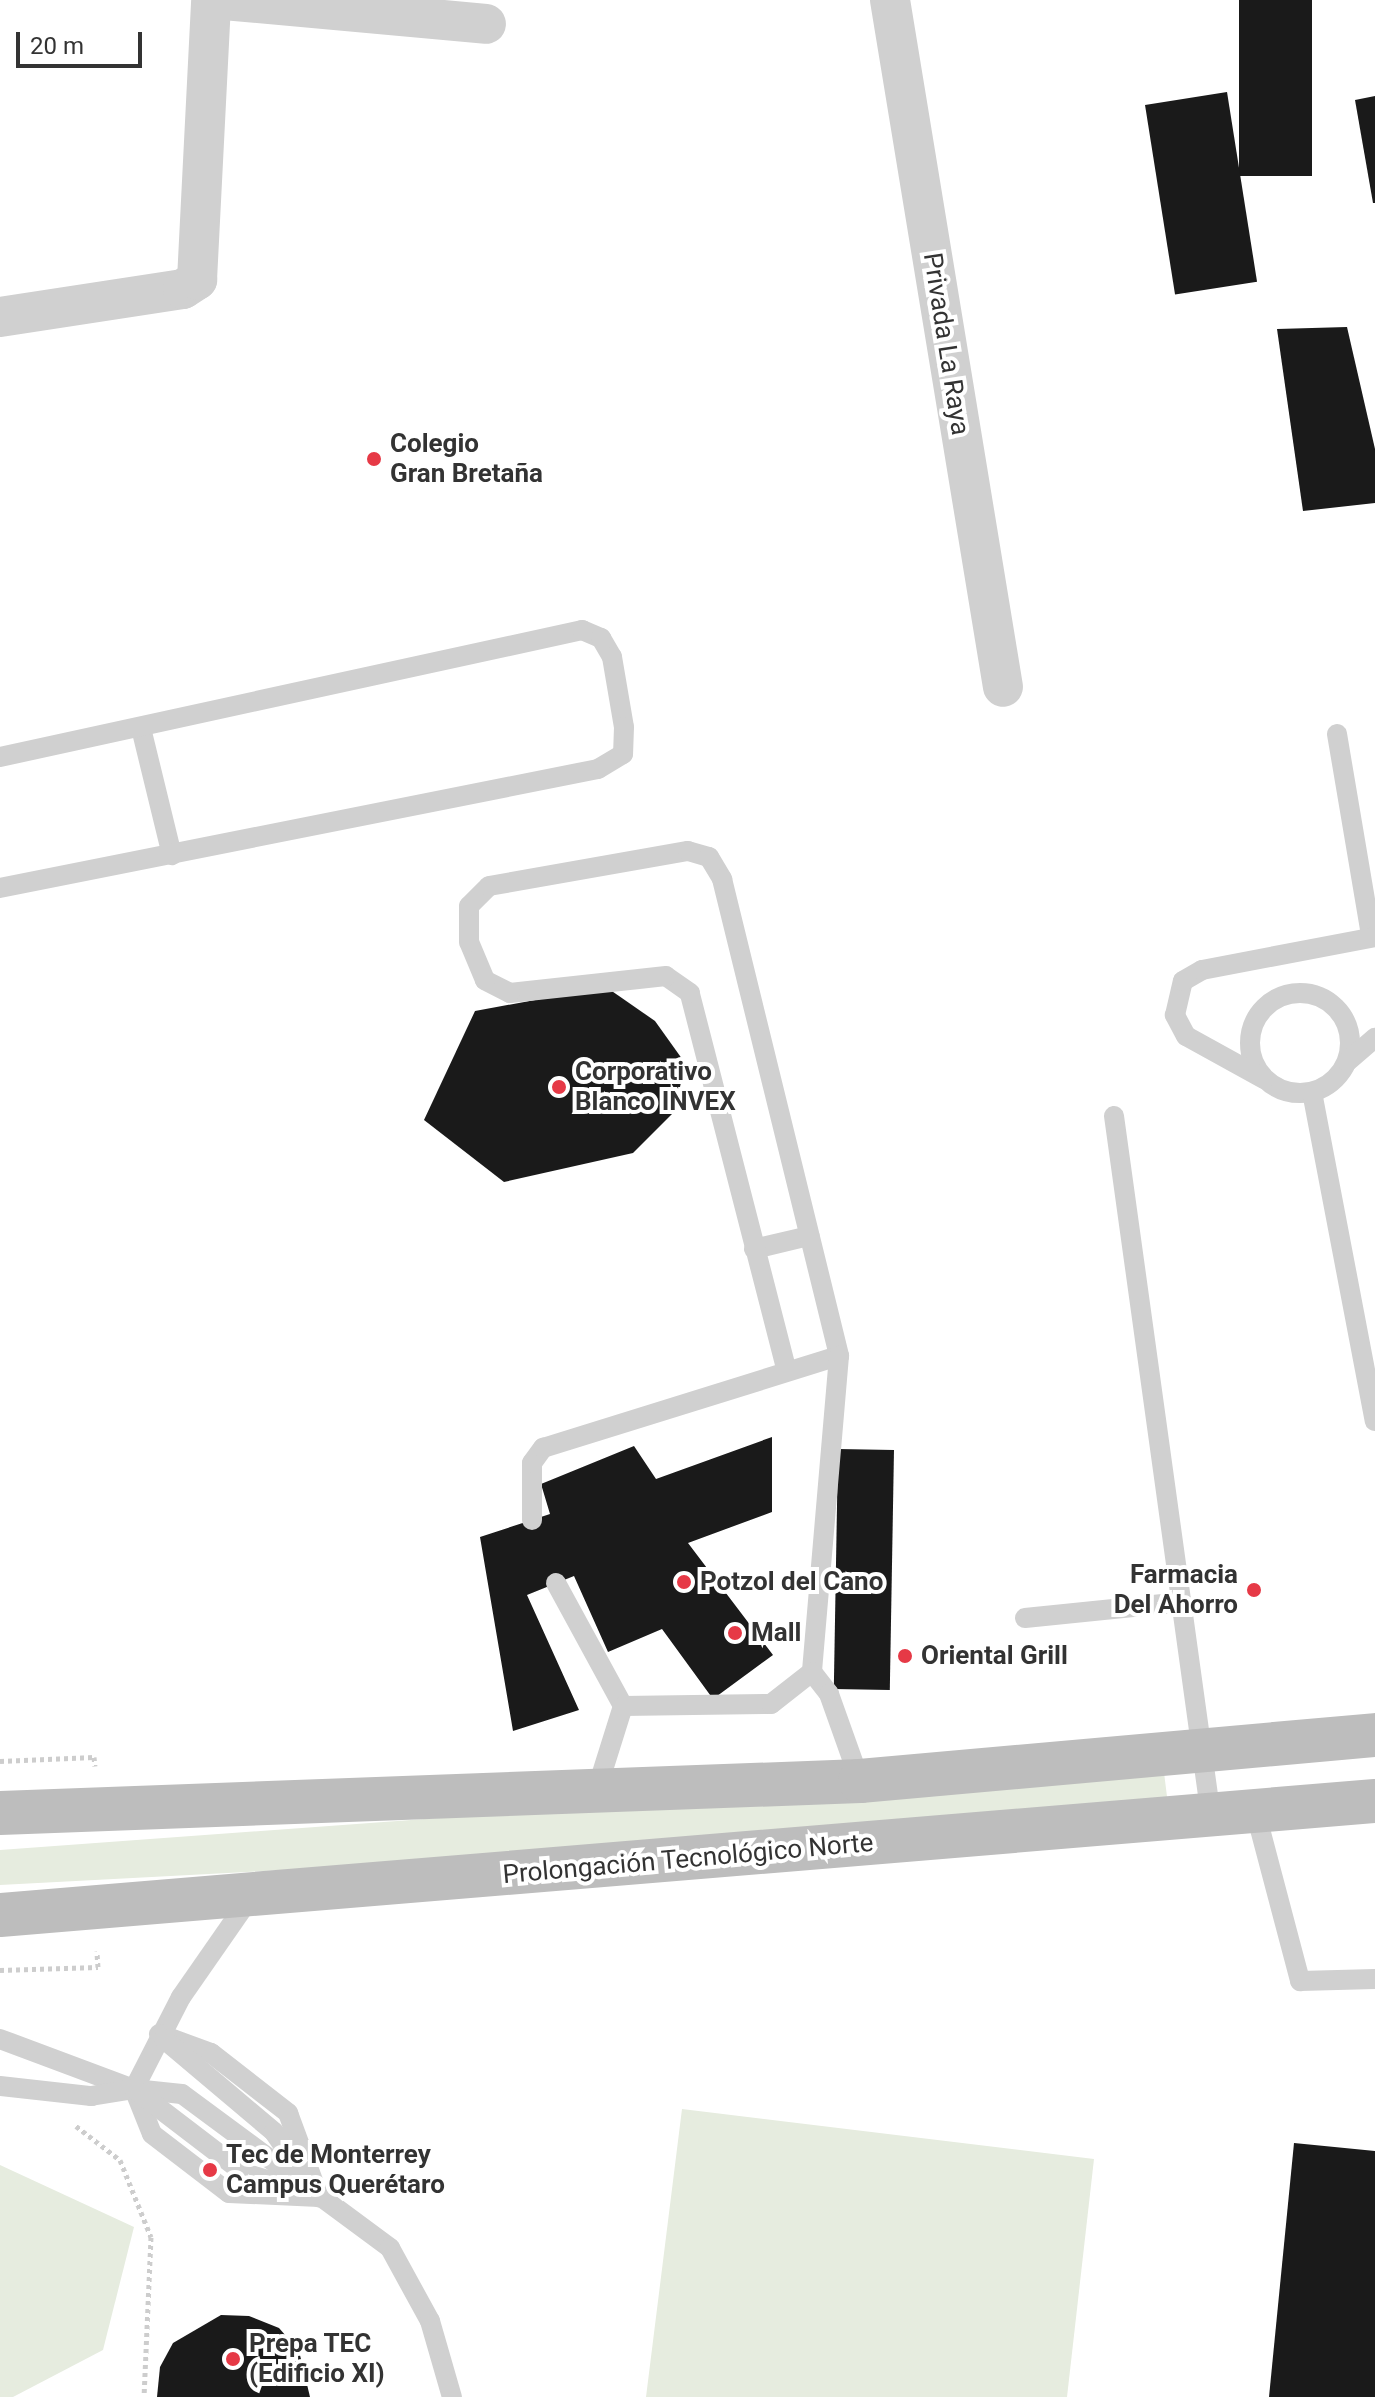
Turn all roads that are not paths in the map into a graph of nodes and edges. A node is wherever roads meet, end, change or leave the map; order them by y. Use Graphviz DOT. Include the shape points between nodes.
graph roads {
  1 [pos="211,0"];
  2 [pos="224,0"];
  3 [pos="890,0"];
  4 [pos="486,24"];
  5 [pos="0,317"];
  6 [pos="1003,687"];
  7 [pos="141,728"];
  8 [pos="1337,734"];
  9 [pos="0,757"];
  10 [pos="172,855"];
  11 [pos="0,888"];
  12 [pos="1373,936"];
  13 [pos="1375,1038"];
  14 [pos="1347,1062"];
  15 [pos="1264,1079"];
  16 [pos="1312,1092"];
  17 [pos="1114,1116"];
  18 [pos="809,1236"];
  19 [pos="754,1249"];
  20 [pos="839,1356"];
  21 [pos="786,1368"];
  22 [pos="1375,1421"];
  23 [pos="532,1520"];
  24 [pos="556,1583"];
  25 [pos="1182,1602"];
  26 [pos="1025,1618"];
  27 [pos="812,1672"];
  28 [pos="623,1706"];
  29 [pos="1375,1735"];
  30 [pos="1252,1746"];
  31 [pos="1202,1751"];
  32 [pos="860,1781"];
  33 [pos="596,1792"];
  34 [pos="1375,1801"];
  35 [pos="0,1813"];
  36 [pos="1256,1814"];
  37 [pos="1211,1817"];
  38 [pos="253,1894"];
  39 [pos="0,1915"];
  40 [pos="1375,1979"];
  41 [pos="159,2034"];
  42 [pos="0,2039"];
  43 [pos="0,2086"];
  44 [pos="134,2089"];
  45 [pos="319,2197"];
  46 [pos="452,2397"];
  1 -- 5 [label="street" via="197,280 183,289"];
  2 -- 4 [label="street"];
  3 -- 6 [label="street, Privada La Raya"];
  7 -- 9 [label="lane"];
  7 -- 10 [label="lane"];
  7 -- 10 [label="lane" via="582,630 601,638 612,657 623,754 598,769"];
  8 -- 12 [label="lane"];
  10 -- 11 [label="lane"];
  12 -- 15 [label="lane" via="1202,970 1183,981 1175,1015 1186,1036"];
  13 -- 14 [label="lane"];
  14 -- 15 [label="lane" via="1349,1031 1333,1004 1305,991 1275,998 1254,1020 1250,1051"];
  14 -- 16 [label="lane" via="1333,1081"];
  15 -- 16 [label="lane" via="1286,1092"];
  16 -- 22 [label="lane"];
  17 -- 25 [label="lane"];
  18 -- 19 [label="lane"];
  18 -- 19 [label="lane" via="722,879 709,857 688,851 489,886 469,906 469,942 485,980 510,993 681,980"];
  18 -- 20 [label="lane"];
  19 -- 21 [label="lane"];
  20 -- 21 [label="lane"];
  20 -- 27 [label="lane"];
  21 -- 23 [label="lane" via="543,1448 532,1463"];
  24 -- 28 [label="lane"];
  25 -- 26 [label="lane"];
  25 -- 31 [label="lane"];
  27 -- 28 [label="lane" via="771,1704"];
  27 -- 32 [label="lane" via="829,1694"];
  28 -- 33 [label="lane"];
  29 -- 30 [label="main road"];
  30 -- 31 [label="main road"];
  30 -- 36 [label="main road"];
  31 -- 32 [label="main road"];
  31 -- 37 [label="lane"];
  32 -- 33 [label="main road"];
  33 -- 35 [label="main road"];
  34 -- 36 [label="main road, Prolongación Tecnológico Norte"];
  36 -- 37 [label="main road, Prolongación Tecnológico Norte"];
  36 -- 40 [label="lane" via="1300,1981"];
  37 -- 38 [label="main road, Prolongación Tecnológico Norte"];
  38 -- 39 [label="main road, Prolongación Tecnológico Norte"];
  38 -- 41 [label="lane"];
  41 -- 44 [label="lane"];
  41 -- 45 [label="lane" via="211,2053 288,2113"];
  42 -- 44 [label="lane"];
  43 -- 44 [label="lane" via="32,2093"];
  44 -- 45 [label="lane" via="182,2094"];
  44 -- 45 [label="lane" via="152,2134 229,2193"];
  45 -- 46 [label="lane" via="390,2248 430,2321"];
}
